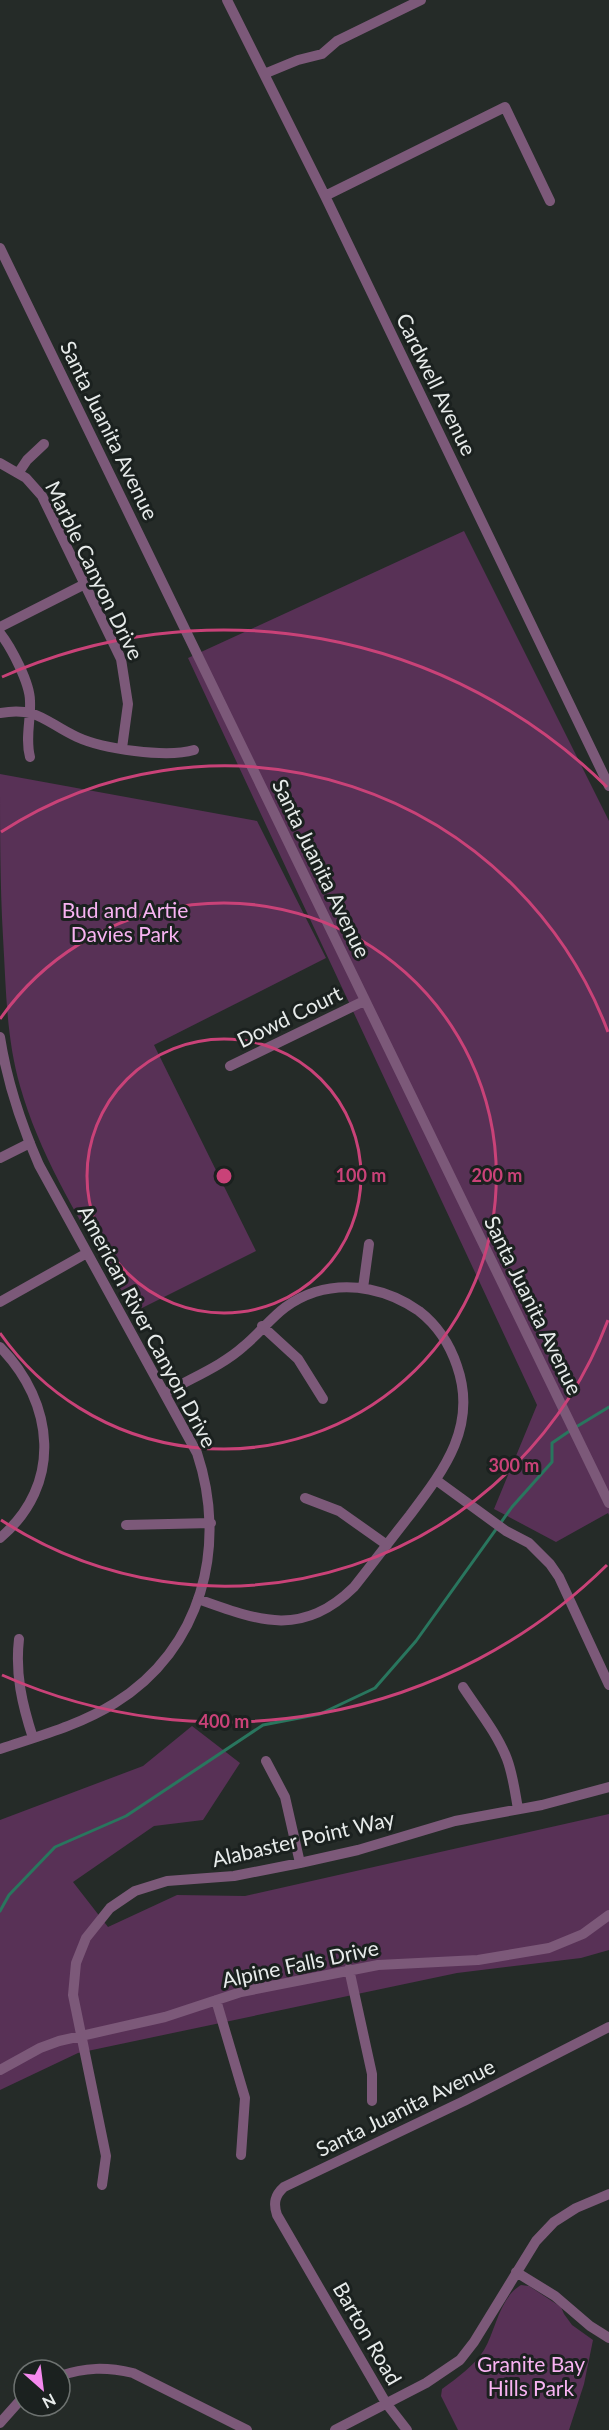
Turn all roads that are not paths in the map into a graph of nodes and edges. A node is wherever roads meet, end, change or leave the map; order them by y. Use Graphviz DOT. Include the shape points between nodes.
graph roads {
  1 [pos="227,0"];
  2 [pos="421,0"];
  3 [pos="264,74"];
  4 [pos="325,196"];
  5 [pos="550,201"];
  6 [pos="0,248"];
  7 [pos="44,444"];
  8 [pos="0,464"];
  9 [pos="19,472"];
  10 [pos="85,584"];
  11 [pos="0,627"];
  12 [pos="0,633"];
  13 [pos="30,712"];
  14 [pos="0,713"];
  15 [pos="122,747"];
  16 [pos="194,750"];
  17 [pos="30,757"];
  18 [pos="609,786"];
  19 [pos="364,1001"];
  20 [pos="0,1037"];
  21 [pos="230,1065"];
  22 [pos="30,1143"];
  23 [pos="0,1158"];
  24 [pos="369,1244"];
  25 [pos="87,1253"];
  26 [pos="363,1288"];
  27 [pos="0,1302"];
  28 [pos="262,1326"];
  29 [pos="0,1347"];
  30 [pos="166,1393"];
  31 [pos="322,1399"];
  32 [pos="436,1480"];
  33 [pos="305,1498"];
  34 [pos="609,1503"];
  35 [pos="211,1523"];
  36 [pos="126,1525"];
  37 [pos="0,1538"];
  38 [pos="387,1545"];
  39 [pos="198,1599"];
  40 [pos="19,1639"];
  41 [pos="609,1685"];
  42 [pos="464,1687"];
  43 [pos="33,1738"];
  44 [pos="0,1749"];
  45 [pos="266,1761"];
  46 [pos="609,1787"];
  47 [pos="518,1809"];
  48 [pos="300,1863"];
  49 [pos="609,1915"];
  50 [pos="350,1969"];
  51 [pos="216,2000"];
  52 [pos="609,2027"];
  53 [pos="80,2036"];
  54 [pos="0,2070"];
  55 [pos="372,2101"];
  56 [pos="242,2155"];
  57 [pos="102,2185"];
  58 [pos="609,2194"];
  59 [pos="299,2252"];
  60 [pos="516,2272"];
  61 [pos="609,2338"];
  62 [pos="72,2373"];
  63 [pos="386,2403"];
  64 [pos="12,2410"];
  65 [pos="0,2423"];
  66 [pos="247,2430"];
  67 [pos="335,2430"];
  68 [pos="406,2430"];
  1 -- 3 [label="street, Cardwell Avenue"];
  2 -- 3 [label="street" via="337,41 322,54"];
  3 -- 4 [label="street, Cardwell Avenue"];
  4 -- 5 [label="street" via="505,107"];
  4 -- 18 [label="street, Cardwell Avenue"];
  6 -- 19 [label="street, Santa Juanita Avenue"];
  7 -- 9 [label="street"];
  8 -- 9 [label="street, Marble Canyon Drive"];
  9 -- 10 [label="street, Marble Canyon Drive" via="42,496"];
  10 -- 11 [label="street"];
  10 -- 15 [label="street, Marble Canyon Drive" via="124,672 128,704"];
  12 -- 13 [label="street" via="28,688"];
  13 -- 14 [label="street"];
  13 -- 15 [label="street" via="78,737"];
  13 -- 17 [label="street"];
  15 -- 16 [label="street" via="170,755"];
  19 -- 21 [label="street, Dowd Court"];
  19 -- 34 [label="street, Santa Juanita Avenue"];
  20 -- 22 [label="street, American River Canyon Drive" via="10,1084"];
  22 -- 23 [label="street"];
  22 -- 25 [label="street, American River Canyon Drive"];
  24 -- 26 [label="street"];
  25 -- 27 [label="street"];
  25 -- 30 [label="street, American River Canyon Drive"];
  26 -- 28 [label="street" via="333,1288 309,1294"];
  26 -- 32 [label="street" via="395,1297 422,1314 439,1331 455,1359 463,1389 461,1421 451,1456"];
  28 -- 30 [label="street" via="244,1347"];
  28 -- 31 [label="street" via="298,1359"];
  29 -- 37 [label="street" via="31,1387 42,1418 44,1444 33,1494 20,1517"];
  30 -- 35 [label="street, American River Canyon Drive" via="197,1453"];
  32 -- 38 [label="street"];
  32 -- 41 [label="street" via="529,1544 550,1564"];
  33 -- 38 [label="street" via="339,1511"];
  35 -- 36 [label="street"];
  35 -- 39 [label="street, American River Canyon Drive" via="208,1564"];
  38 -- 39 [label="street" via="344,1597 306,1617 262,1620"];
  39 -- 43 [label="street, American River Canyon Drive" via="174,1647 134,1689 98,1713"];
  40 -- 43 [label="street" via="20,1694"];
  42 -- 47 [label="street" via="507,1758"];
  43 -- 44 [label="street, American River Canyon Drive"];
  45 -- 48 [label="street" via="285,1797"];
  46 -- 47 [label="street, Alabaster Point Way"];
  47 -- 48 [label="street, Alabaster Point Way" via="455,1821"];
  48 -- 53 [label="street, Alabaster Point Way" via="234,1876 152,1884 110,1908 92,1928 76,1963 73,1995"];
  49 -- 50 [label="street, Alpine Falls Drive" via="583,1935 563,1944 514,1955"];
  50 -- 51 [label="street, Alpine Falls Drive"];
  50 -- 55 [label="street" via="372,2074"];
  51 -- 53 [label="street, Alpine Falls Drive" via="165,2017"];
  51 -- 56 [label="street" via="245,2098"];
  52 -- 59 [label="street, Santa Juanita Avenue" via="284,2187 276,2196 274,2208"];
  53 -- 54 [label="street, Alpine Falls Drive" via="40,2048"];
  53 -- 57 [label="street, Alabaster Point Way" via="106,2156"];
  58 -- 60 [label="street" via="554,2222"];
  59 -- 63 [label="street, Barton Road"];
  60 -- 61 [label="street"];
  60 -- 63 [label="street" via="460,2360"];
  62 -- 66 [label="street" via="91,2369 133,2373"];
  63 -- 67 [label="street"];
  63 -- 68 [label="street, Barton Road"];
  64 -- 65 [label="street"];
}
